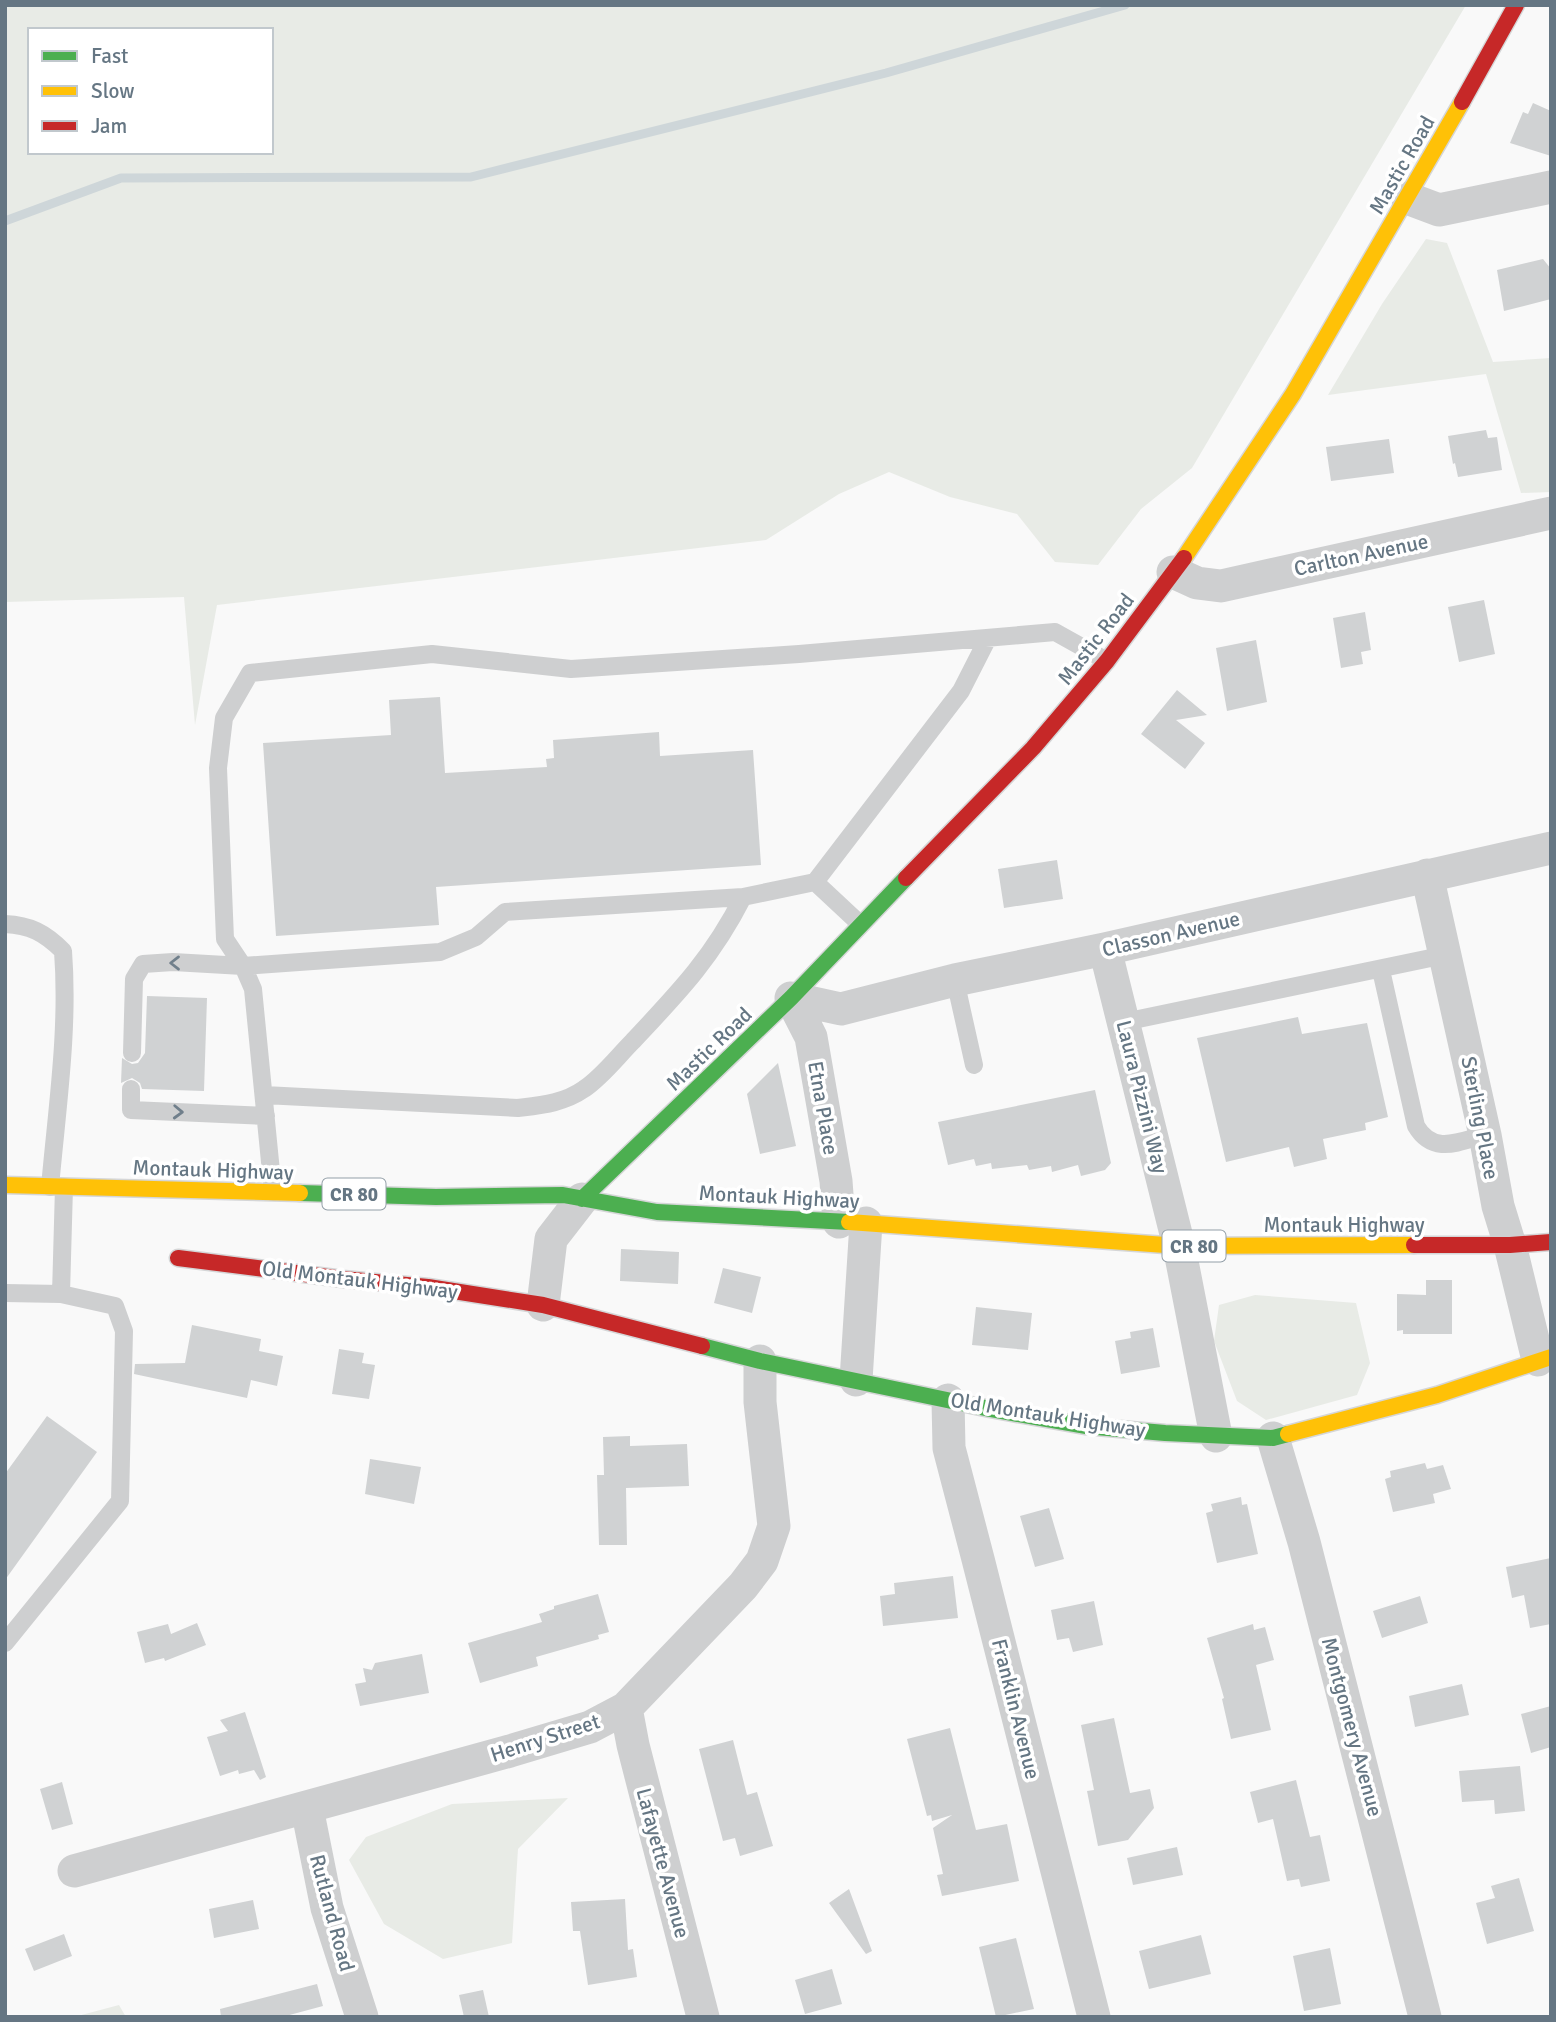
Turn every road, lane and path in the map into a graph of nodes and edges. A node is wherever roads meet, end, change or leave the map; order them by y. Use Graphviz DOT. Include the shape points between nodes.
graph roads {
  1 [pos="1516,5"];
  2 [pos="1551,187"];
  3 [pos="1407,198"];
  4 [pos="1551,513"];
  5 [pos="1173,572"];
  6 [pos="988,638"];
  7 [pos="1107,661"];
  8 [pos="1551,848"];
  9 [pos="1427,875"];
  10 [pos="815,882"];
  11 [pos="743,897"];
  12 [pos="5,924"];
  13 [pos="860,924"];
  14 [pos="1105,949"];
  15 [pos="1445,955"];
  16 [pos="243,966"];
  17 [pos="1381,970"];
  18 [pos="954,981"];
  19 [pos="792,998"];
  20 [pos="1124,1022"];
  21 [pos="132,1053"];
  22 [pos="974,1065"];
  23 [pos="131,1089"];
  24 [pos="264,1095"];
  25 [pos="266,1116"];
  26 [pos="1485,1135"];
  27 [pos="5,1185"];
  28 [pos="57,1187"];
  29 [pos="273,1192"];
  30 [pos="582,1199"];
  31 [pos="853,1222"];
  32 [pos="1551,1242"];
  33 [pos="1510,1245"];
  34 [pos="1179,1246"];
  35 [pos="178,1258"];
  36 [pos="5,1293"];
  37 [pos="61,1294"];
  38 [pos="543,1306"];
  39 [pos="1544,1359"];
  40 [pos="760,1361"];
  41 [pos="856,1380"];
  42 [pos="948,1400"];
  43 [pos="1216,1436"];
  44 [pos="1273,1438"];
  45 [pos="5,1643"];
  46 [pos="626,1708"];
  47 [pos="307,1808"];
  48 [pos="74,1871"];
  49 [pos="362,2017"];
  50 [pos="703,2017"];
  51 [pos="1094,2017"];
  52 [pos="1425,2017"];
  1 -- 3 [label="main road, Mastic Road"];
  2 -- 3 [label="street" via="1439,210"];
  3 -- 5 [label="main road, Mastic Road" via="1293,394"];
  4 -- 5 [label="street, Carlton Avenue" via="1221,586 1198,583"];
  5 -- 7 [label="main road, Mastic Road"];
  6 -- 7 [label="lane" via="1055,632"];
  6 -- 10 [label="lane" via="961,691"];
  6 -- 16 [label="lane" via="571,670 432,654 250,673 224,718 218,768 225,939"];
  7 -- 13 [label="main road, Mastic Road" via="972,813"];
  8 -- 9 [label="street, Classon Avenue"];
  9 -- 14 [label="street, Classon Avenue"];
  9 -- 15 [label="street, Sterling Place"];
  10 -- 11 [label="lane"];
  10 -- 13 [label="lane"];
  11 -- 16 [label="lane" via="505,912 476,937 440,952"];
  11 -- 24 [label="lane" via="726,931 682,990 584,1089 556,1104 518,1108"];
  12 -- 28 [label="lane" via="23,925 47,935 63,951"];
  13 -- 19 [label="main road, Mastic Road"];
  14 -- 18 [label="street, Classon Avenue"];
  14 -- 20 [label="street, Laura Pizzini Way"];
  15 -- 17 [label="lane"];
  15 -- 26 [label="street, Sterling Place"];
  16 -- 21 [label="lane, one-way" via="143,964 134,979"];
  16 -- 24 [label="lane" via="253,989"];
  17 -- 20 [label="lane"];
  17 -- 26 [label="lane" via="1416,1126 1423,1139 1438,1144"];
  18 -- 19 [label="street, Classon Avenue" via="841,1009"];
  18 -- 22 [label="lane"];
  19 -- 30 [label="main road, Mastic Road"];
  19 -- 31 [label="street, Etna Place" via="811,1037 836,1181"];
  20 -- 34 [label="street, Laura Pizzini Way"];
  23 -- 25 [label="lane, one-way" via="131,1110"];
  24 -- 25 [label="lane"];
  25 -- 29 [label="lane"];
  26 -- 33 [label="street, Sterling Place"];
  27 -- 28 [label="main road, Montauk Highway / CR 80"];
  28 -- 29 [label="main road, Montauk Highway / CR 80"];
  28 -- 37 [label="lane"];
  29 -- 30 [label="main road, Montauk Highway / CR 80" via="563,1195"];
  30 -- 31 [label="main road, Montauk Highway / CR 80" via="657,1212"];
  30 -- 38 [label="street" via="551,1239"];
  31 -- 34 [label="main road, Montauk Highway / CR 80"];
  31 -- 41 [label="street, Etna Place"];
  32 -- 33 [label="main road, Montauk Highway / CR 80"];
  33 -- 34 [label="main road, Montauk Highway / CR 80"];
  33 -- 39 [label="street, Sterling Place"];
  34 -- 43 [label="street"];
  35 -- 38 [label="main road, Old Montauk Highway" via="428,1287"];
  36 -- 37 [label="lane"];
  37 -- 45 [label="lane" via="115,1306 124,1331 120,1501"];
  38 -- 40 [label="main road, Old Montauk Highway"];
  39 -- 44 [label="main road, Old Montauk Highway" via="1437,1395"];
  40 -- 41 [label="main road, Old Montauk Highway"];
  40 -- 46 [label="street, Henry Street" via="774,1526 762,1561"];
  41 -- 42 [label="main road, Old Montauk Highway"];
  42 -- 43 [label="main road, Old Montauk Highway" via="1084,1426"];
  42 -- 51 [label="street, Franklin Avenue" via="949,1448 962,1507"];
  43 -- 44 [label="main road, Old Montauk Highway"];
  44 -- 52 [label="street, Montgomery Avenue" via="1304,1542"];
  46 -- 47 [label="street, Henry Street" via="590,1727"];
  46 -- 50 [label="street, Lafayette Avenue"];
  47 -- 48 [label="street, Henry Street"];
  47 -- 49 [label="street, Rutland Road" via="327,1908"];
}
